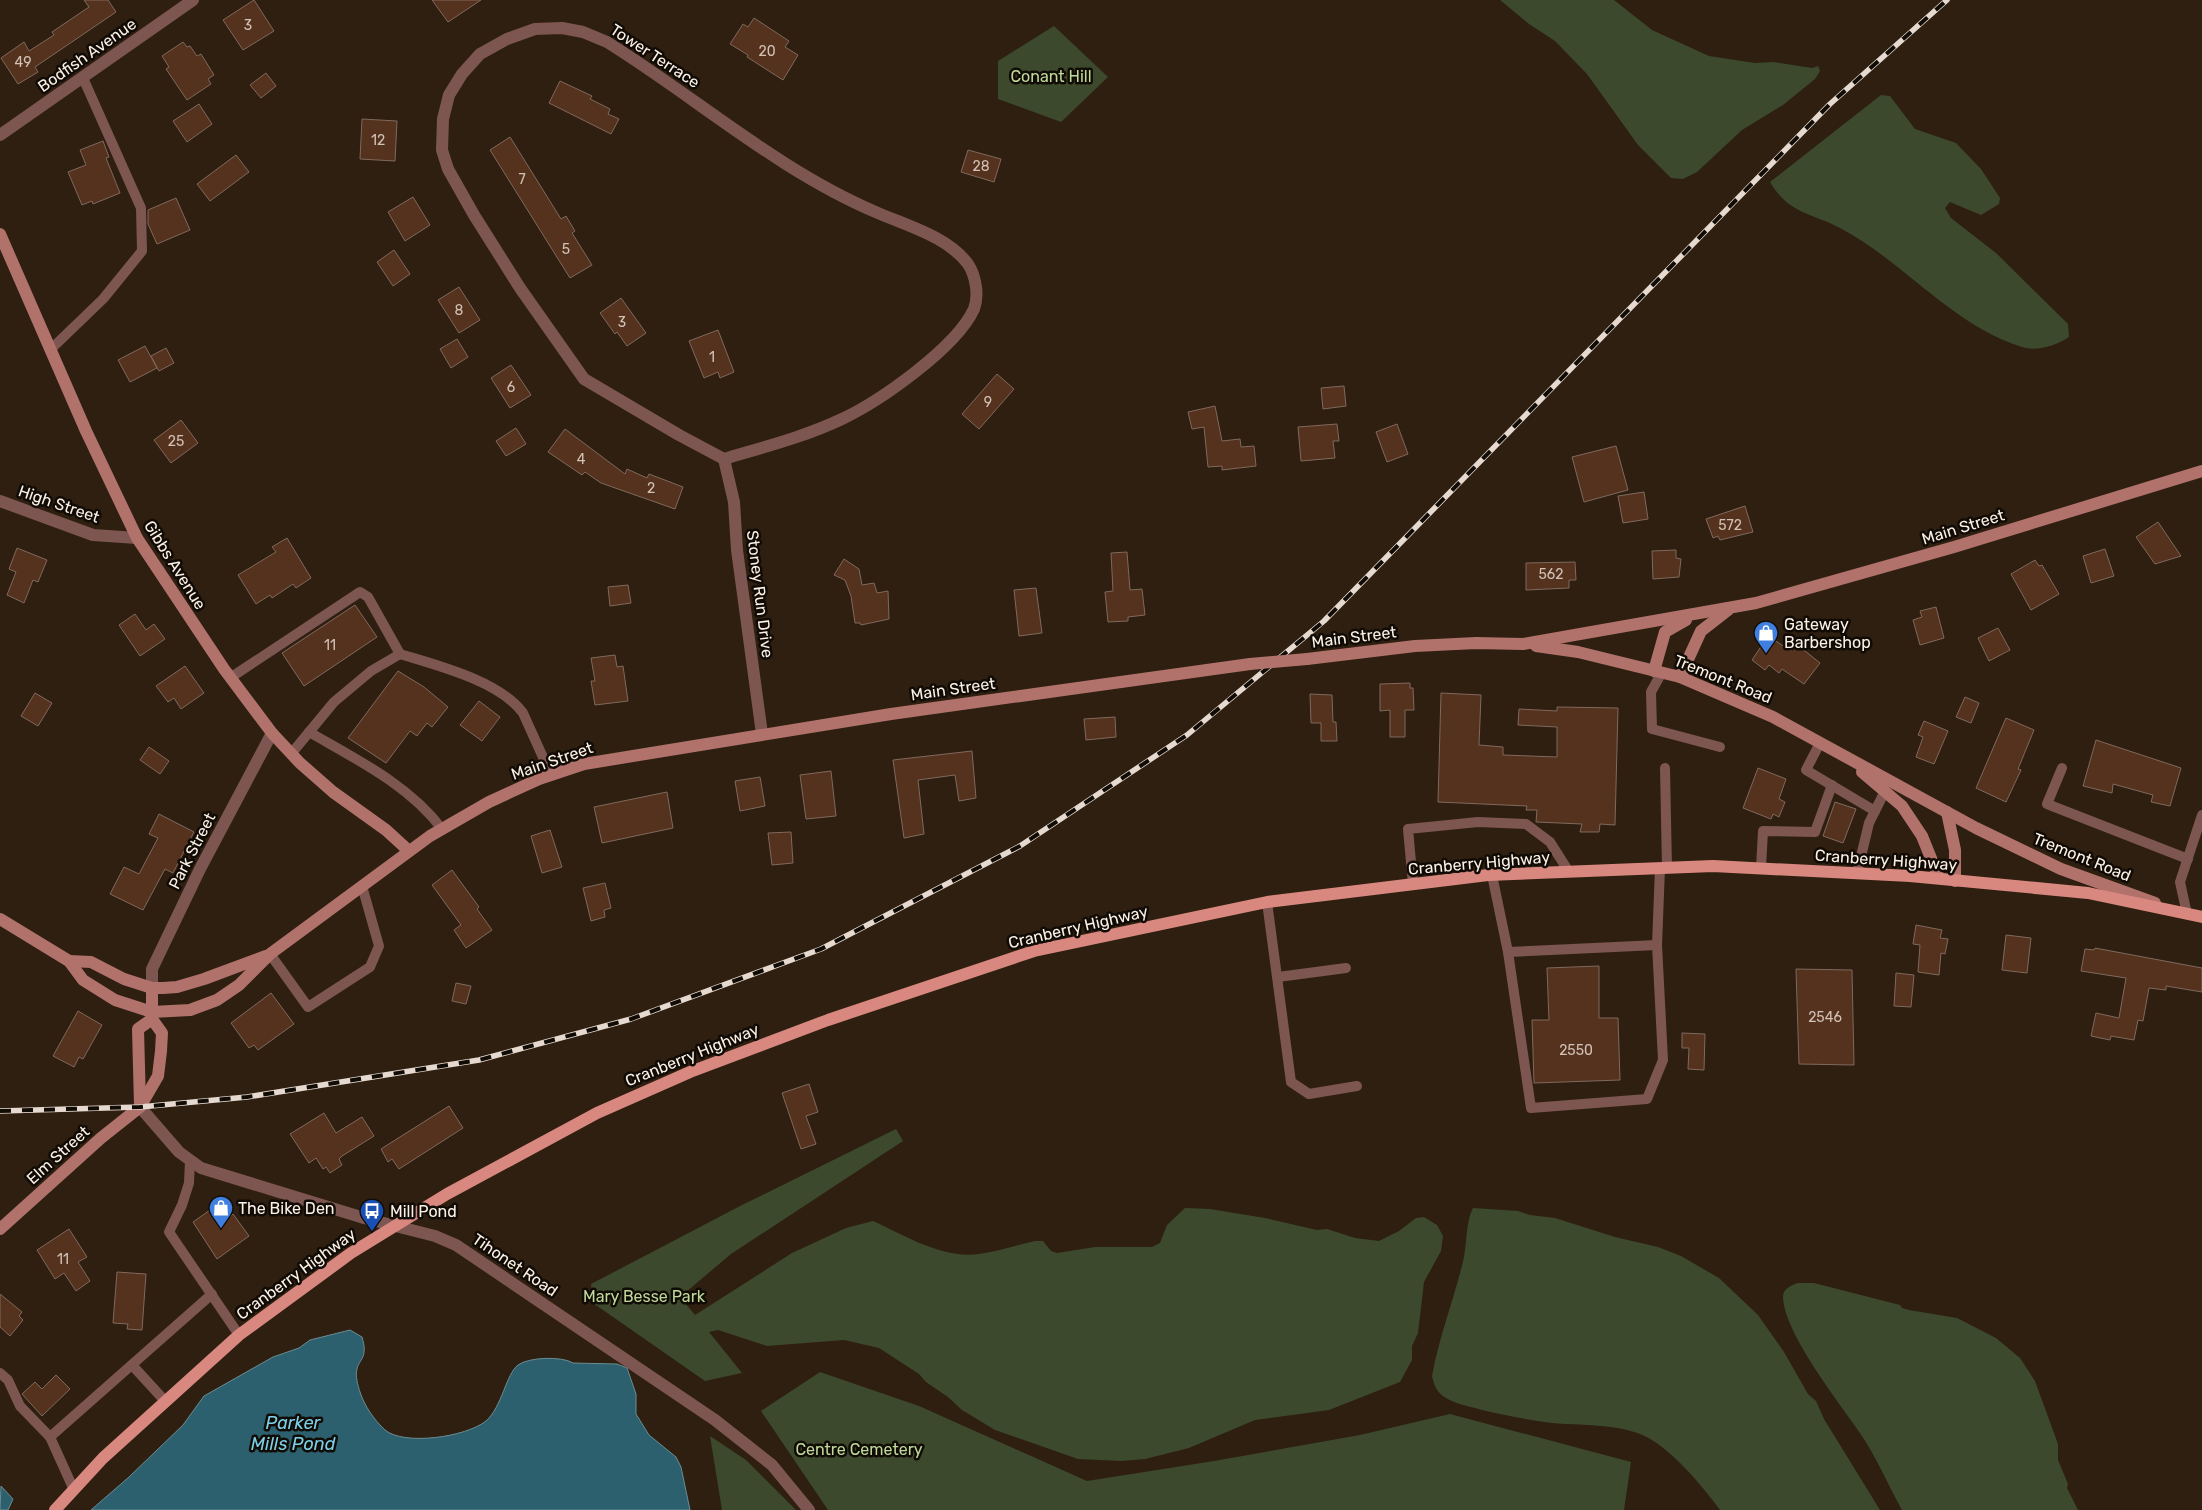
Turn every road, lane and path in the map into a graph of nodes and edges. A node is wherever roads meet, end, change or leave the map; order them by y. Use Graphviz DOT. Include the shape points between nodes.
graph roads {
  1 [pos="193,0"];
  2 [pos="83,78"];
  3 [pos="0,135"];
  4 [pos="0,234"];
  5 [pos="50,350"];
  6 [pos="724,459"];
  7 [pos="2202,471"];
  8 [pos="0,501"];
  9 [pos="137,538"];
  10 [pos="1732,608"];
  11 [pos="1693,616"];
  12 [pos="1523,644"];
  13 [pos="400,654"];
  14 [pos="1658,672"];
  15 [pos="1680,677"];
  16 [pos="230,678"];
  17 [pos="309,732"];
  18 [pos="272,733"];
  19 [pos="762,734"];
  20 [pos="1820,743"];
  21 [pos="1720,747"];
  22 [pos="291,754"];
  23 [pos="1843,756"];
  24 [pos="1665,768"];
  25 [pos="2062,768"];
  26 [pos="551,775"];
  27 [pos="1832,785"];
  28 [pos="1884,791"];
  29 [pos="1875,811"];
  30 [pos="1947,812"];
  31 [pos="2202,815"];
  32 [pos="442,829"];
  33 [pos="409,852"];
  34 [pos="2188,858"];
  35 [pos="1663,868"];
  36 [pos="1760,868"];
  37 [pos="1568,872"];
  38 [pos="1857,873"];
  39 [pos="1492,875"];
  40 [pos="1939,878"];
  41 [pos="1955,881"];
  42 [pos="1413,884"];
  43 [pos="362,886"];
  44 [pos="1267,902"];
  45 [pos="2184,913"];
  46 [pos="2202,917"];
  47 [pos="0,919"];
  48 [pos="1657,945"];
  49 [pos="1508,952"];
  50 [pos="270,954"];
  51 [pos="69,961"];
  52 [pos="1346,968"];
  53 [pos="1278,977"];
  54 [pos="152,988"];
  55 [pos="152,1015"];
  56 [pos="1356,1086"];
  57 [pos="140,1107"];
  58 [pos="190,1161"];
  59 [pos="394,1226"];
  60 [pos="0,1229"];
  61 [pos="212,1294"];
  62 [pos="239,1336"];
  63 [pos="132,1364"];
  64 [pos="0,1373"];
  65 [pos="165,1401"];
  66 [pos="50,1437"];
  67 [pos="74,1490"];
  68 [pos="55,1510"];
  69 [pos="810,1510"];
  1 -- 2 [label="street, Bodfish Avenue"];
  2 -- 3 [label="street, Bodfish Avenue"];
  2 -- 5 [label="lane" via="141,208 142,251 103,300"];
  4 -- 5 [label="main road, Gibbs Avenue"];
  5 -- 9 [label="main road, Gibbs Avenue"];
  6 -- 6 [label="street, Tower Terrace" via="827,426 865,408 908,378 945,345 974,308 977,286 969,265 952,248 931,236 838,196 607,42 562,28 535,29 508,38 480,54 449,95 443,119 442,150 448,169 520,288 584,379"];
  6 -- 19 [label="street, Stoney Run Drive" via="734,502 737,550"];
  7 -- 10 [label="main road, Main Street" via="1944,550"];
  8 -- 9 [label="street, High Street" via="94,535"];
  9 -- 16 [label="main road, Gibbs Avenue"];
  10 -- 11 [label="main road, Main Street"];
  10 -- 15 [label="main road, Main Street" via="1701,631"];
  11 -- 12 [label="main road, Main Street"];
  11 -- 14 [label="main road, Main Street" via="1665,632"];
  12 -- 14 [label="main road, Tremont Road" via="1578,652"];
  12 -- 19 [label="main road, Main Street, bridge" via="1415,646 1250,664"];
  13 -- 16 [label="lane" via="368,596 360,592"];
  13 -- 17 [label="lane" via="372,670 334,702"];
  13 -- 26 [label="lane" via="473,678 517,705"];
  14 -- 15 [label="main road, Tremont Road"];
  14 -- 21 [label="lane" via="1651,692 1652,729"];
  15 -- 20 [label="main road, Tremont Road" via="1773,717"];
  16 -- 18 [label="main road, Gibbs Avenue"];
  17 -- 22 [label="lane"];
  17 -- 32 [label="lane" via="416,800"];
  18 -- 22 [label="main road, Gibbs Avenue"];
  18 -- 54 [label="street, Park Street" via="200,869 152,969"];
  19 -- 26 [label="main road, Main Street" via="584,764"];
  20 -- 23 [label="main road, Tremont Road"];
  20 -- 27 [label="lane" via="1806,770"];
  22 -- 33 [label="main road, Gibbs Avenue"];
  23 -- 28 [label="main road, Tremont Road"];
  23 -- 30 [label="main road, Tremont Road"];
  24 -- 35 [label="lane"];
  25 -- 34 [label="lane" via="2047,804"];
  26 -- 32 [label="main road, Main Street" via="490,802"];
  27 -- 29 [label="lane"];
  27 -- 36 [label="lane" via="1815,832 1763,831"];
  28 -- 29 [label="lane"];
  28 -- 40 [label="main road, Tremont Road" via="1902,806 1922,836"];
  29 -- 38 [label="lane"];
  30 -- 41 [label="main road" via="1955,850"];
  30 -- 45 [label="main road, Tremont Road" via="2061,869"];
  31 -- 34 [label="lane"];
  32 -- 33 [label="main road, Main Street"];
  33 -- 43 [label="main road, Main Street"];
  34 -- 45 [label="lane" via="2180,882"];
  35 -- 36 [label="main road, Cranberry Highway"];
  35 -- 37 [label="main road, Cranberry Highway"];
  35 -- 48 [label="lane"];
  36 -- 38 [label="main road, Cranberry Highway"];
  37 -- 39 [label="main road, Cranberry Highway"];
  37 -- 42 [label="lane" via="1550,842 1526,824 1478,822 1408,829"];
  38 -- 40 [label="main road, Cranberry Highway"];
  39 -- 42 [label="main road, Cranberry Highway"];
  39 -- 49 [label="lane"];
  40 -- 41 [label="main road, Cranberry Highway"];
  41 -- 45 [label="main road, Cranberry Highway" via="2088,893"];
  42 -- 44 [label="main road, Cranberry Highway"];
  43 -- 50 [label="main road, Main Street"];
  43 -- 50 [label="lane" via="378,946 370,967 308,1007"];
  44 -- 53 [label="lane"];
  44 -- 59 [label="main road, Cranberry Highway" via="1034,951 784,1035 597,1113"];
  45 -- 46 [label="main road, Cranberry Highway"];
  47 -- 51 [label="main road, Main Street"];
  48 -- 49 [label="lane"];
  48 -- 49 [label="lane" via="1664,1060 1647,1099 1531,1108"];
  50 -- 54 [label="main road, Main Street" via="195,982"];
  50 -- 55 [label="main road, Main Street" via="239,985 217,1000 190,1010"];
  51 -- 54 [label="main road, Main Street" via="91,962 124,979"];
  51 -- 55 [label="main road, Main Street" via="83,980 115,1000"];
  52 -- 53 [label="lane"];
  53 -- 56 [label="lane" via="1291,1082 1310,1094"];
  54 -- 55 [label="main road, Elm Street"];
  55 -- 57 [label="main road" via="138,1029"];
  55 -- 57 [label="main road, Elm Street" via="162,1033 158,1076"];
  57 -- 58 [label="street, Tihonet Road"];
  57 -- 60 [label="main road, Elm Street"];
  58 -- 59 [label="street, Tihonet Road" via="214,1173"];
  58 -- 61 [label="lane" via="189,1183 169,1232"];
  59 -- 62 [label="main road, Cranberry Highway" via="322,1273"];
  59 -- 69 [label="street, Tihonet Road" via="456,1244 642,1369 772,1465"];
  61 -- 62 [label="lane"];
  61 -- 63 [label="lane"];
  62 -- 65 [label="main road, Cranberry Highway"];
  63 -- 65 [label="lane"];
  63 -- 66 [label="lane"];
  64 -- 66 [label="lane" via="8,1380 20,1406"];
  65 -- 67 [label="main road, Cranberry Highway" via="103,1458"];
  66 -- 67 [label="lane"];
  67 -- 68 [label="main road, Cranberry Highway"];
}
